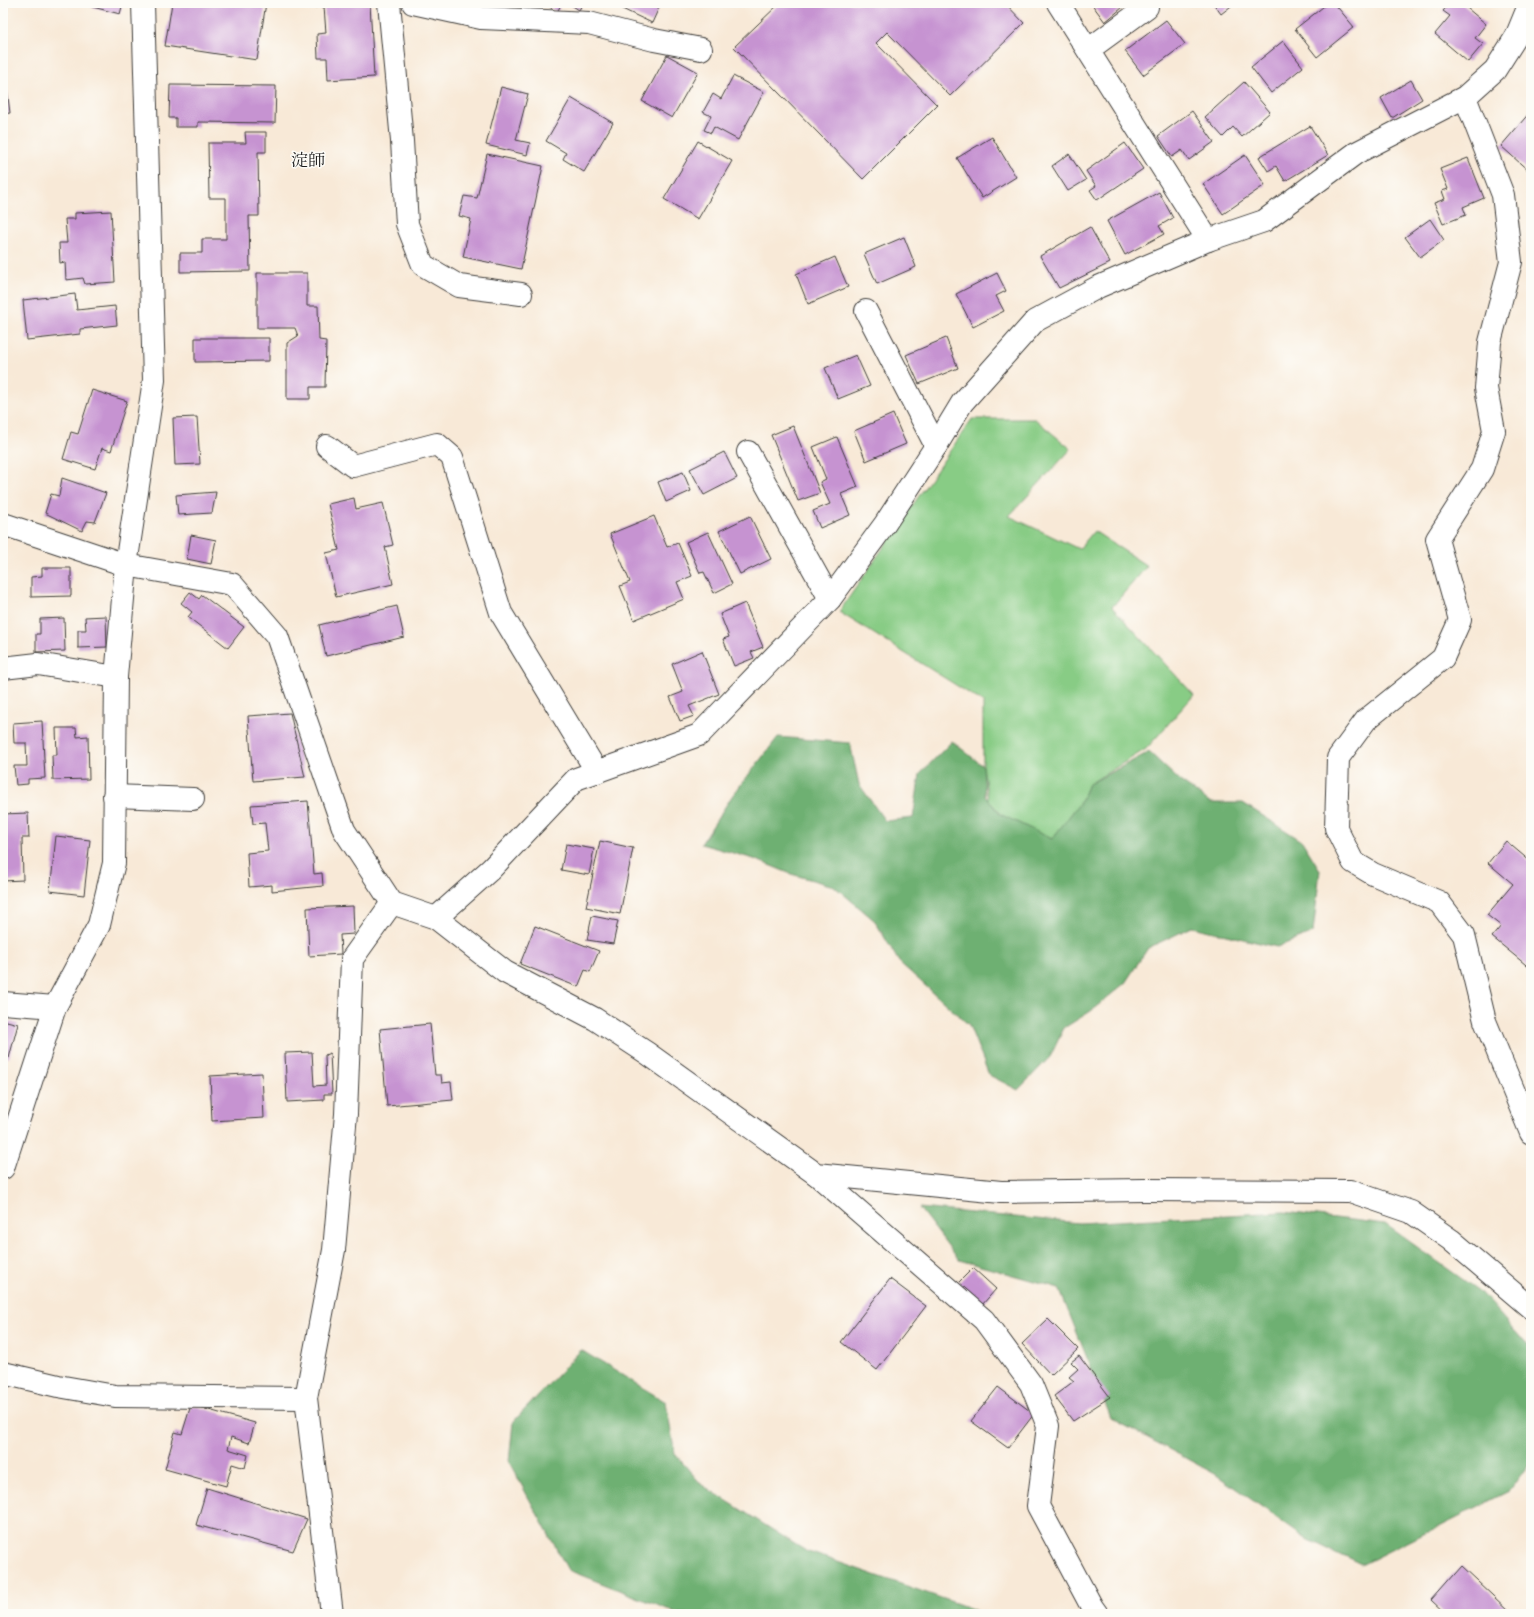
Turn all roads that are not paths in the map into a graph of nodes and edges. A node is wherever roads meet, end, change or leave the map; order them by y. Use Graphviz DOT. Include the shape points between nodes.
graph roads {
  1 [pos="143,3"];
  2 [pos="390,3"];
  3 [pos="413,3"];
  4 [pos="1058,3"];
  5 [pos="1530,3"];
  6 [pos="1147,7"];
  7 [pos="487,10"];
  8 [pos="701,50"];
  9 [pos="1088,50"];
  10 [pos="1465,97"];
  11 [pos="1208,240"];
  12 [pos="521,294"];
  13 [pos="866,311"];
  14 [pos="327,446"];
  15 [pos="936,446"];
  16 [pos="748,452"];
  17 [pos="3,524"];
  18 [pos="126,565"];
  19 [pos="830,599"];
  20 [pos="3,668"];
  21 [pos="116,677"];
  22 [pos="597,772"];
  23 [pos="114,796"];
  24 [pos="193,799"];
  25 [pos="392,903"];
  26 [pos="436,918"];
  27 [pos="3,1003"];
  28 [pos="55,1007"];
  29 [pos="1531,1133"];
  30 [pos="3,1168"];
  31 [pos="816,1174"];
  32 [pos="1531,1308"];
  33 [pos="3,1373"];
  34 [pos="306,1398"];
  35 [pos="332,1614"];
  36 [pos="1097,1614"];
  1 -- 18 [label="street" via="154,380"];
  2 -- 12 [label="street" via="407,224 423,265 459,286"];
  3 -- 7 [label="street"];
  4 -- 9 [label="street"];
  5 -- 10 [label="street" via="1516,37 1495,70"];
  6 -- 9 [label="street"];
  7 -- 8 [label="street" via="589,24"];
  9 -- 11 [label="street"];
  10 -- 11 [label="street" via="1356,153 1264,221"];
  10 -- 29 [label="street" via="1503,195 1511,262 1490,342 1486,388 1494,431 1482,469 1437,539 1460,620 1443,658 1366,720 1338,758 1336,828 1353,862 1373,874 1439,902 1464,935 1485,1022"];
  11 -- 15 [label="street" via="1098,286 1035,322 962,403"];
  13 -- 15 [label="street"];
  14 -- 22 [label="street" via="353,466 437,444 452,457 501,613"];
  15 -- 19 [label="street" via="885,524"];
  16 -- 19 [label="street"];
  17 -- 18 [label="street"];
  18 -- 21 [label="street"];
  18 -- 25 [label="street" via="232,584 277,636 344,830"];
  19 -- 22 [label="street" via="699,736"];
  20 -- 21 [label="street" via="38,664"];
  21 -- 23 [label="street"];
  22 -- 26 [label="street" via="576,779 491,869"];
  23 -- 24 [label="street"];
  23 -- 28 [label="street" via="114,863 99,925"];
  25 -- 26 [label="street"];
  25 -- 34 [label="street" via="352,959 346,1114 334,1250"];
  26 -- 31 [label="street" via="505,972 595,1019 647,1053"];
  27 -- 28 [label="street"];
  28 -- 30 [label="street"];
  31 -- 32 [label="street" via="1001,1192 1350,1191 1411,1212 1451,1240"];
  31 -- 36 [label="street" via="984,1320 1031,1384 1048,1426 1038,1506"];
  33 -- 34 [label="street" via="115,1396"];
  34 -- 35 [label="street"];
}
